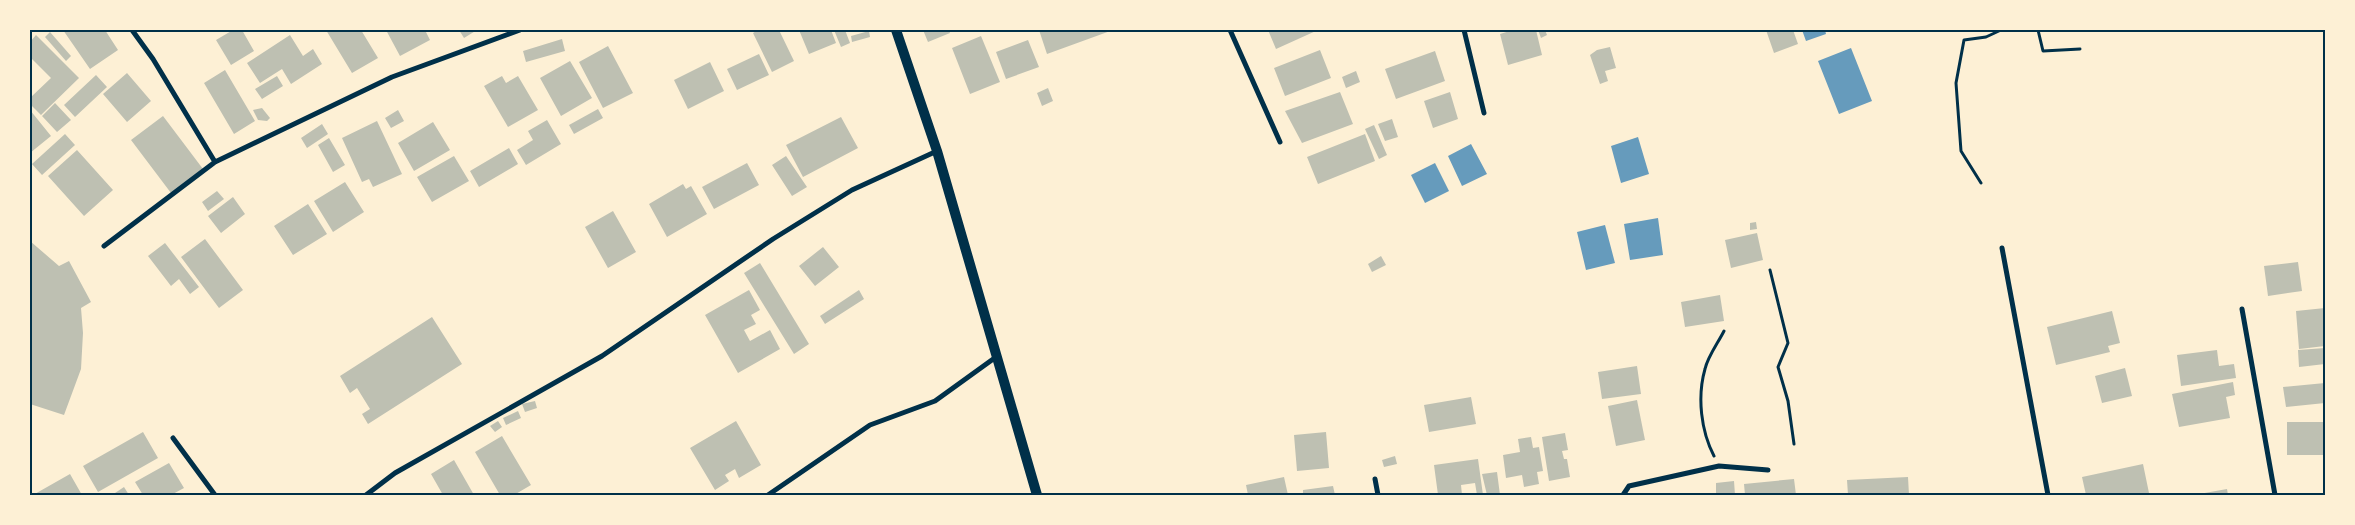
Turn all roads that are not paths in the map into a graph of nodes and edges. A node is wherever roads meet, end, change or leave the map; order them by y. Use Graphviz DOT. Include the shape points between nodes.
graph roads {
  1 [pos="132,30"];
  2 [pos="520,30"];
  3 [pos="896,30"];
  4 [pos="1230,30"];
  5 [pos="1464,30"];
  6 [pos="1484,113"];
  7 [pos="1280,142"];
  8 [pos="937,151"];
  9 [pos="215,162"];
  10 [pos="104,246"];
  11 [pos="2002,248"];
  12 [pos="2242,309"];
  13 [pos="997,357"];
  14 [pos="173,438"];
  15 [pos="1768,470"];
  16 [pos="1375,479"];
  17 [pos="215,495"];
  18 [pos="366,495"];
  19 [pos="768,495"];
  20 [pos="1037,495"];
  21 [pos="1378,495"];
  22 [pos="1623,495"];
  23 [pos="2048,495"];
  24 [pos="2275,495"];
  1 -- 9 [label="street"];
  2 -- 9 [label="street" via="392,77"];
  3 -- 8 [label="main road"];
  4 -- 7 [label="street"];
  5 -- 6 [label="street"];
  8 -- 13 [label="main road"];
  8 -- 18 [label="street" via="852,190 773,239 602,356 395,473"];
  9 -- 10 [label="street"];
  11 -- 23 [label="street"];
  12 -- 24 [label="street"];
  13 -- 19 [label="street" via="935,401 870,425"];
  13 -- 20 [label="main road"];
  14 -- 17 [label="street"];
  15 -- 22 [label="street" via="1719,466 1629,486"];
  16 -- 21 [label="street"];
}
